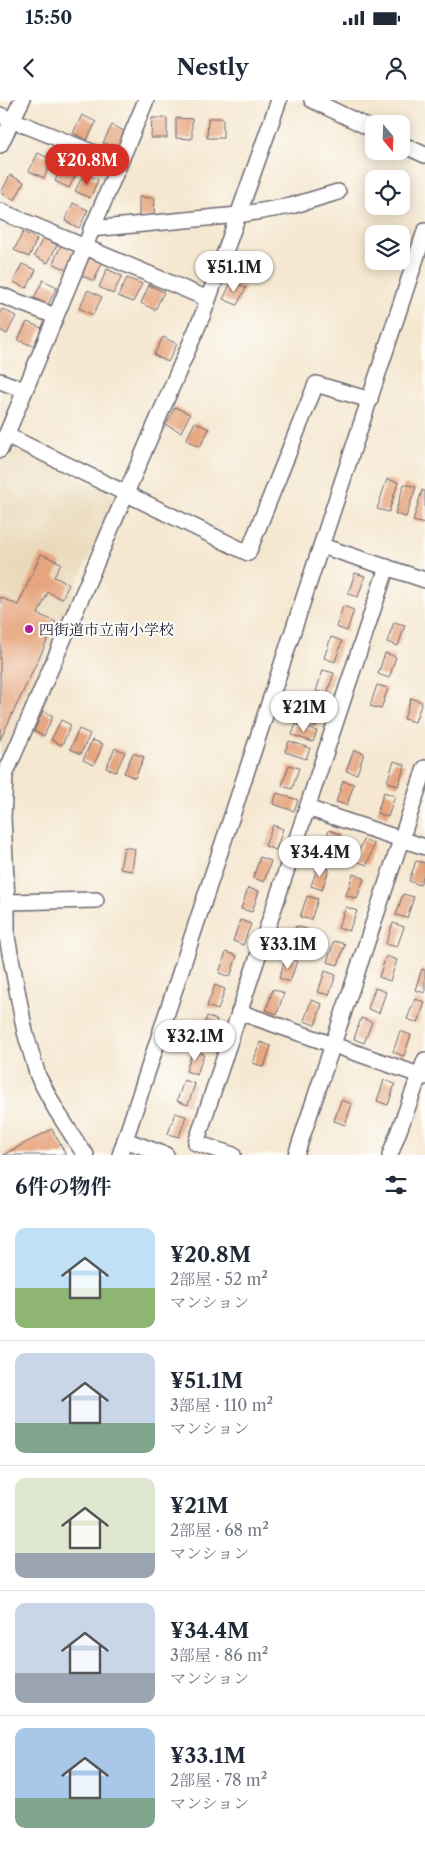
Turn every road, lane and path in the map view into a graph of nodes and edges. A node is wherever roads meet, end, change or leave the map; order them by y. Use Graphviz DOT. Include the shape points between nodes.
graph roads {
  1 [pos="22,100"];
  2 [pos="146,100"];
  3 [pos="278,100"];
  4 [pos="312,100"];
  5 [pos="6,117"];
  6 [pos="365,126"];
  7 [pos="0,145"];
  8 [pos="410,148"];
  9 [pos="425,155"];
  10 [pos="119,163"];
  11 [pos="338,192"];
  12 [pos="0,211"];
  13 [pos="238,215"];
  14 [pos="91,229"];
  15 [pos="425,231"];
  16 [pos="84,247"];
  17 [pos="0,295"];
  18 [pos="208,299"];
  19 [pos="55,316"];
  20 [pos="0,381"];
  21 [pos="24,390"];
  22 [pos="370,400"];
  23 [pos="6,435"];
  24 [pos="0,450"];
  25 [pos="126,494"];
  26 [pos="322,546"];
  27 [pos="387,567"];
  28 [pos="425,580"];
  29 [pos="425,768"];
  30 [pos="307,808"];
  31 [pos="401,839"];
  32 [pos="425,846"];
  33 [pos="96,900"];
  34 [pos="7,902"];
  35 [pos="239,1012"];
  36 [pos="333,1044"];
  37 [pos="425,1060"];
  38 [pos="422,1076"];
  39 [pos="122,1148"];
  40 [pos="86,1155"];
  41 [pos="166,1155"];
  42 [pos="232,1155"];
  43 [pos="296,1155"];
  44 [pos="390,1155"];
  1 -- 5 [label="street"];
  2 -- 10 [label="street"];
  3 -- 13 [label="street"];
  4 -- 6 [label="street"];
  5 -- 7 [label="street"];
  5 -- 10 [label="street"];
  8 -- 9 [label="street"];
  10 -- 14 [label="street"];
  11 -- 13 [label="street" via="291,206"];
  12 -- 16 [label="street"];
  13 -- 14 [label="street"];
  13 -- 18 [label="street"];
  14 -- 16 [label="street"];
  15 -- 22 [label="street"];
  16 -- 18 [label="street"];
  16 -- 19 [label="street"];
  17 -- 19 [label="street"];
  18 -- 25 [label="street"];
  19 -- 21 [label="street"];
  20 -- 21 [label="street"];
  21 -- 23 [label="street"];
  22 -- 25 [label="street" via="316,384 248,553"];
  22 -- 26 [label="street"];
  23 -- 24 [label="street"];
  23 -- 25 [label="street"];
  25 -- 34 [label="street" via="4,775"];
  26 -- 27 [label="street"];
  26 -- 39 [label="street"];
  27 -- 28 [label="street"];
  27 -- 30 [label="street"];
  29 -- 31 [label="street"];
  30 -- 31 [label="street"];
  30 -- 35 [label="street"];
  31 -- 32 [label="street"];
  31 -- 36 [label="street"];
  33 -- 34 [label="street"];
  34 -- 40 [label="street" via="11,962 25,1032 38,1076"];
  35 -- 36 [label="street"];
  35 -- 42 [label="street" via="196,1143"];
  36 -- 38 [label="street"];
  36 -- 43 [label="street"];
  37 -- 38 [label="street"];
  38 -- 44 [label="street"];
  39 -- 41 [label="street"];
}
